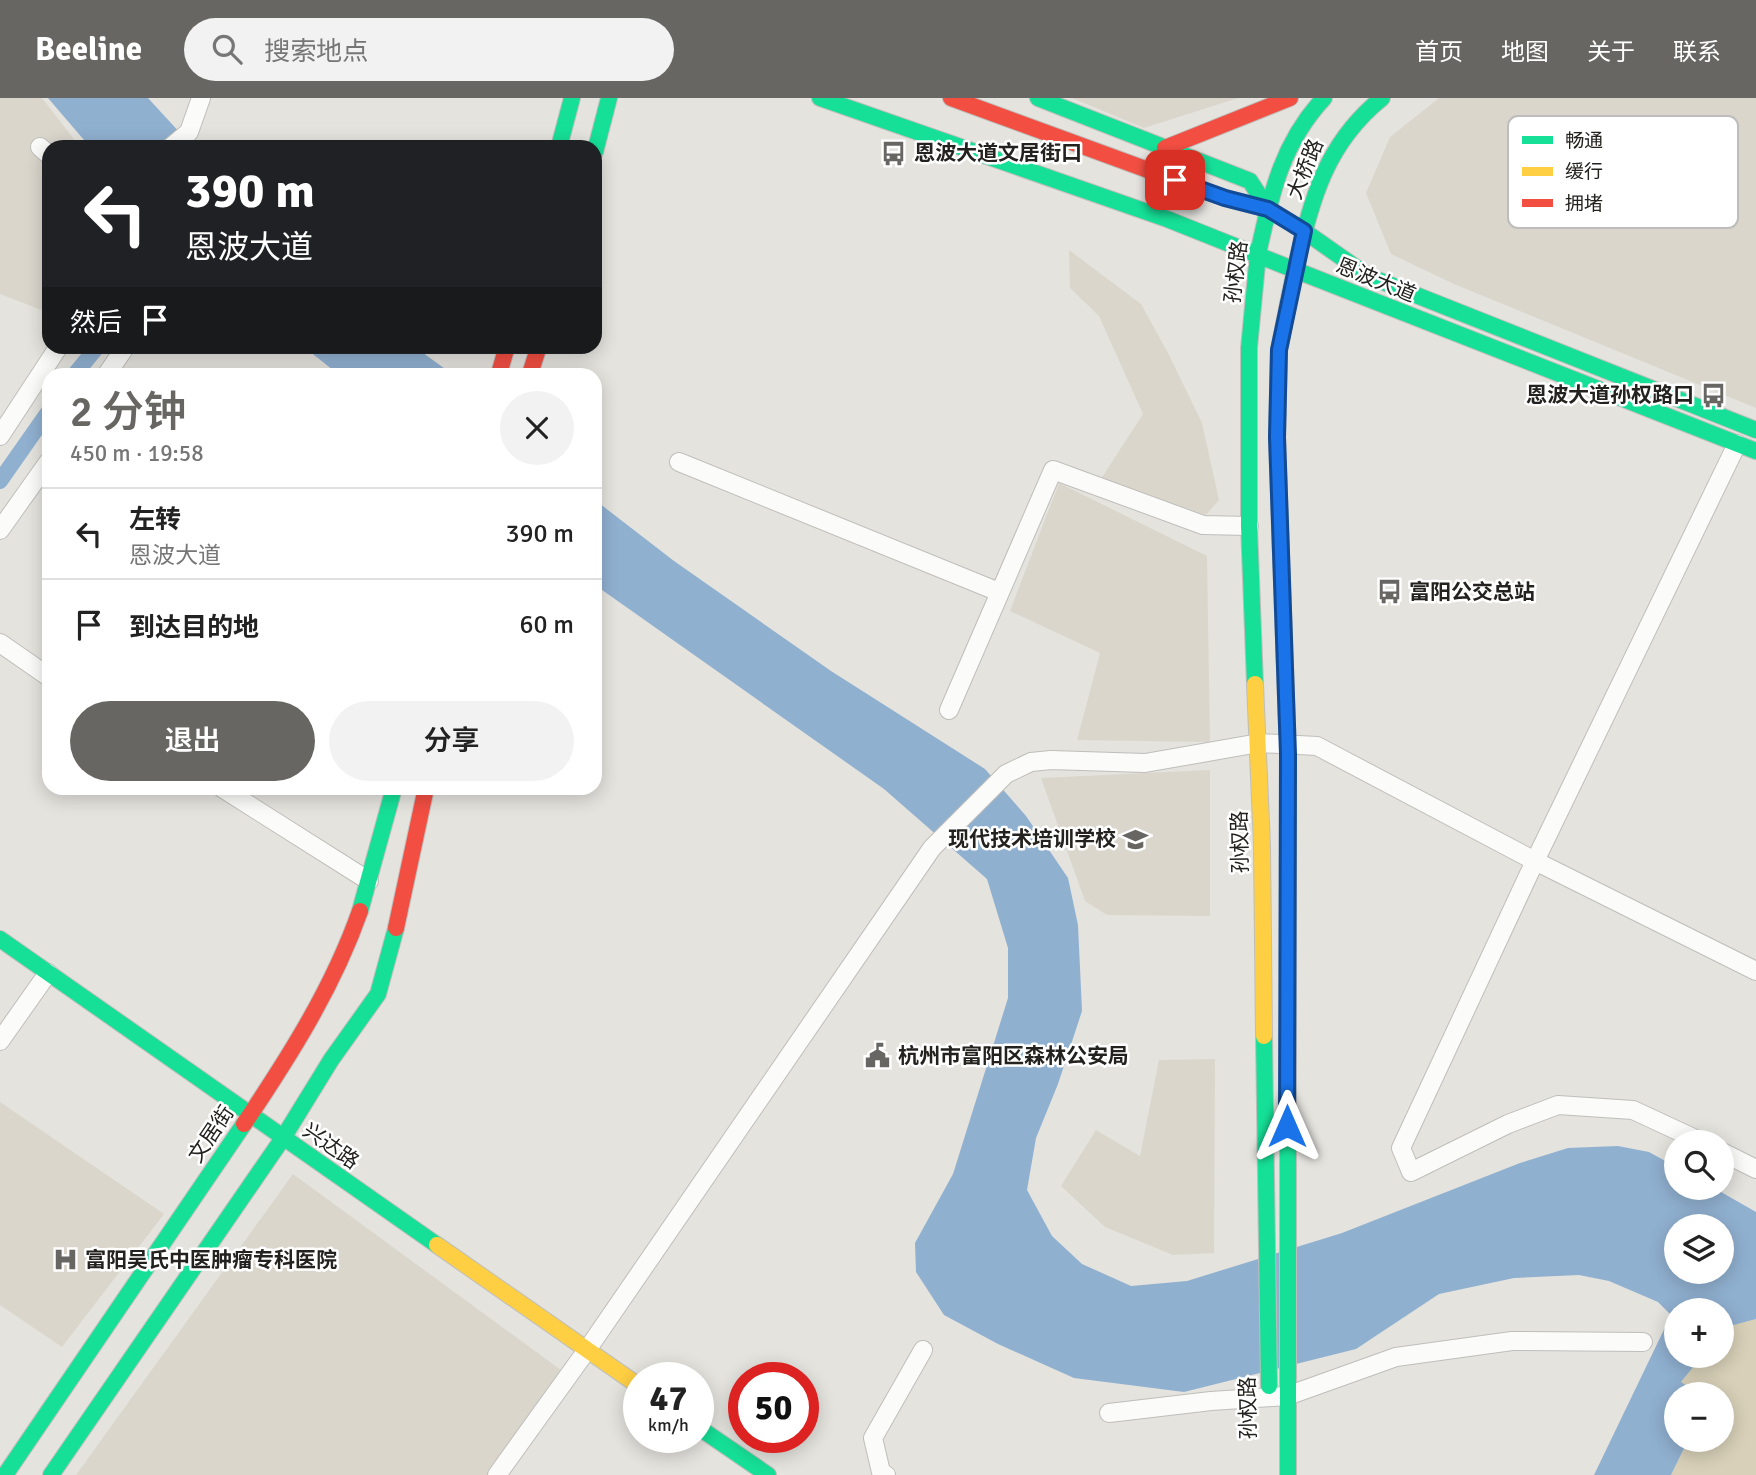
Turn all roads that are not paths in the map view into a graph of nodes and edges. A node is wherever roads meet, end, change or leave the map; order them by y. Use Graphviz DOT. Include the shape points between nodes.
graph roads {
  1 [pos="201,98"];
  2 [pos="572,98"];
  3 [pos="609,98"];
  4 [pos="820,98"];
  5 [pos="951,98"];
  6 [pos="1038,98"];
  7 [pos="1290,98"];
  8 [pos="1324,98"];
  9 [pos="1382,98"];
  10 [pos="179,140"];
  11 [pos="561,140"];
  12 [pos="598,140"];
  13 [pos="1165,148"];
  14 [pos="1268,209"];
  15 [pos="1304,231"];
  16 [pos="1258,254"];
  17 [pos="1295,270"];
  18 [pos="39,388"];
  19 [pos="1756,430"];
  20 [pos="0,436"];
  21 [pos="1737,444"];
  22 [pos="1756,451"];
  23 [pos="679,462"];
  24 [pos="42,471"];
  25 [pos="1249,527"];
  26 [pos="0,530"];
  27 [pos="999,592"];
  28 [pos="0,643"];
  29 [pos="42,672"];
  30 [pos="949,710"];
  31 [pos="1259,743"];
  32 [pos="1287,744"];
  33 [pos="233,795"];
  34 [pos="392,795"];
  35 [pos="424,795"];
  36 [pos="1535,861"];
  37 [pos="369,881"];
  38 [pos="0,939"];
  39 [pos="1756,971"];
  40 [pos="48,973"];
  41 [pos="0,1041"];
  42 [pos="250,1115"];
  43 [pos="1676,1130"];
  44 [pos="283,1138"];
  45 [pos="1734,1158"];
  46 [pos="1756,1169"];
  47 [pos="1643,1342"];
  48 [pos="587,1350"];
  49 [pos="923,1350"];
  50 [pos="623,1375"];
  51 [pos="1275,1401"];
  52 [pos="1109,1413"];
  53 [pos="714,1438"];
  54 [pos="5,1475"];
  55 [pos="51,1475"];
  56 [pos="497,1475"];
  57 [pos="768,1475"];
  58 [pos="886,1475"];
  59 [pos="1288,1475"];
  1 -- 10 [label="street" via="189,132"];
  2 -- 11 [label="main road"];
  3 -- 12 [label="main road"];
  4 -- 16 [label="main road, 恩波大道"];
  5 -- 14 [label="main road, 恩波大道" via="1225,198"];
  6 -- 13 [label="main road"];
  7 -- 13 [label="main road"];
  8 -- 14 [label="main road, 大桥路" via="1288,144"];
  9 -- 15 [label="main road, 大桥路" via="1340,139 1323,172"];
  13 -- 14 [label="main road" via="1250,181"];
  14 -- 15 [label="main road, 恩波大道"];
  14 -- 16 [label="main road, 孙权路"];
  15 -- 17 [label="main road, 孙权路"];
  15 -- 19 [label="main road, 恩波大道" via="1368,276"];
  16 -- 17 [label="main road, 恩波大道"];
  16 -- 25 [label="main road, 孙权路" via="1249,348"];
  17 -- 21 [label="main road, 恩波大道"];
  17 -- 32 [label="main road, 孙权路" via="1279,350 1277,437"];
  18 -- 20 [label="street"];
  21 -- 22 [label="main road, 恩波大道"];
  21 -- 36 [label="street"];
  23 -- 27 [label="street"];
  24 -- 26 [label="street"];
  25 -- 27 [label="street" via="1203,525 1053,470"];
  25 -- 31 [label="main road, 孙权路"];
  27 -- 30 [label="street"];
  28 -- 29 [label="street"];
  31 -- 32 [label="street"];
  31 -- 48 [label="street" via="1145,763 1031,762 1006,774 932,848"];
  31 -- 51 [label="main road, 孙权路" via="1267,1230"];
  32 -- 36 [label="street" via="1317,746"];
  32 -- 51 [label="main road, 孙权路" via="1286,1232"];
  33 -- 37 [label="street"];
  34 -- 37 [label="main road, 文居街"];
  35 -- 44 [label="main road" via="378,993"];
  36 -- 39 [label="street"];
  36 -- 43 [label="street" via="1401,1148 1411,1172 1558,1105 1633,1110"];
  37 -- 42 [label="main road, 文居街" via="325,992"];
  38 -- 40 [label="main road, 兴达路"];
  40 -- 41 [label="street"];
  40 -- 42 [label="main road, 兴达路"];
  42 -- 44 [label="main road, 兴达路"];
  42 -- 54 [label="main road, 文居街"];
  44 -- 48 [label="main road, 兴达路"];
  44 -- 55 [label="main road"];
  45 -- 46 [label="street"];
  47 -- 51 [label="street" via="1512,1341 1396,1357"];
  48 -- 50 [label="main road, 兴达路"];
  48 -- 56 [label="street"];
  49 -- 58 [label="street" via="873,1438 881,1472"];
  51 -- 52 [label="street"];
  51 -- 59 [label="main road, 孙权路"];
  53 -- 57 [label="main road"];
}
